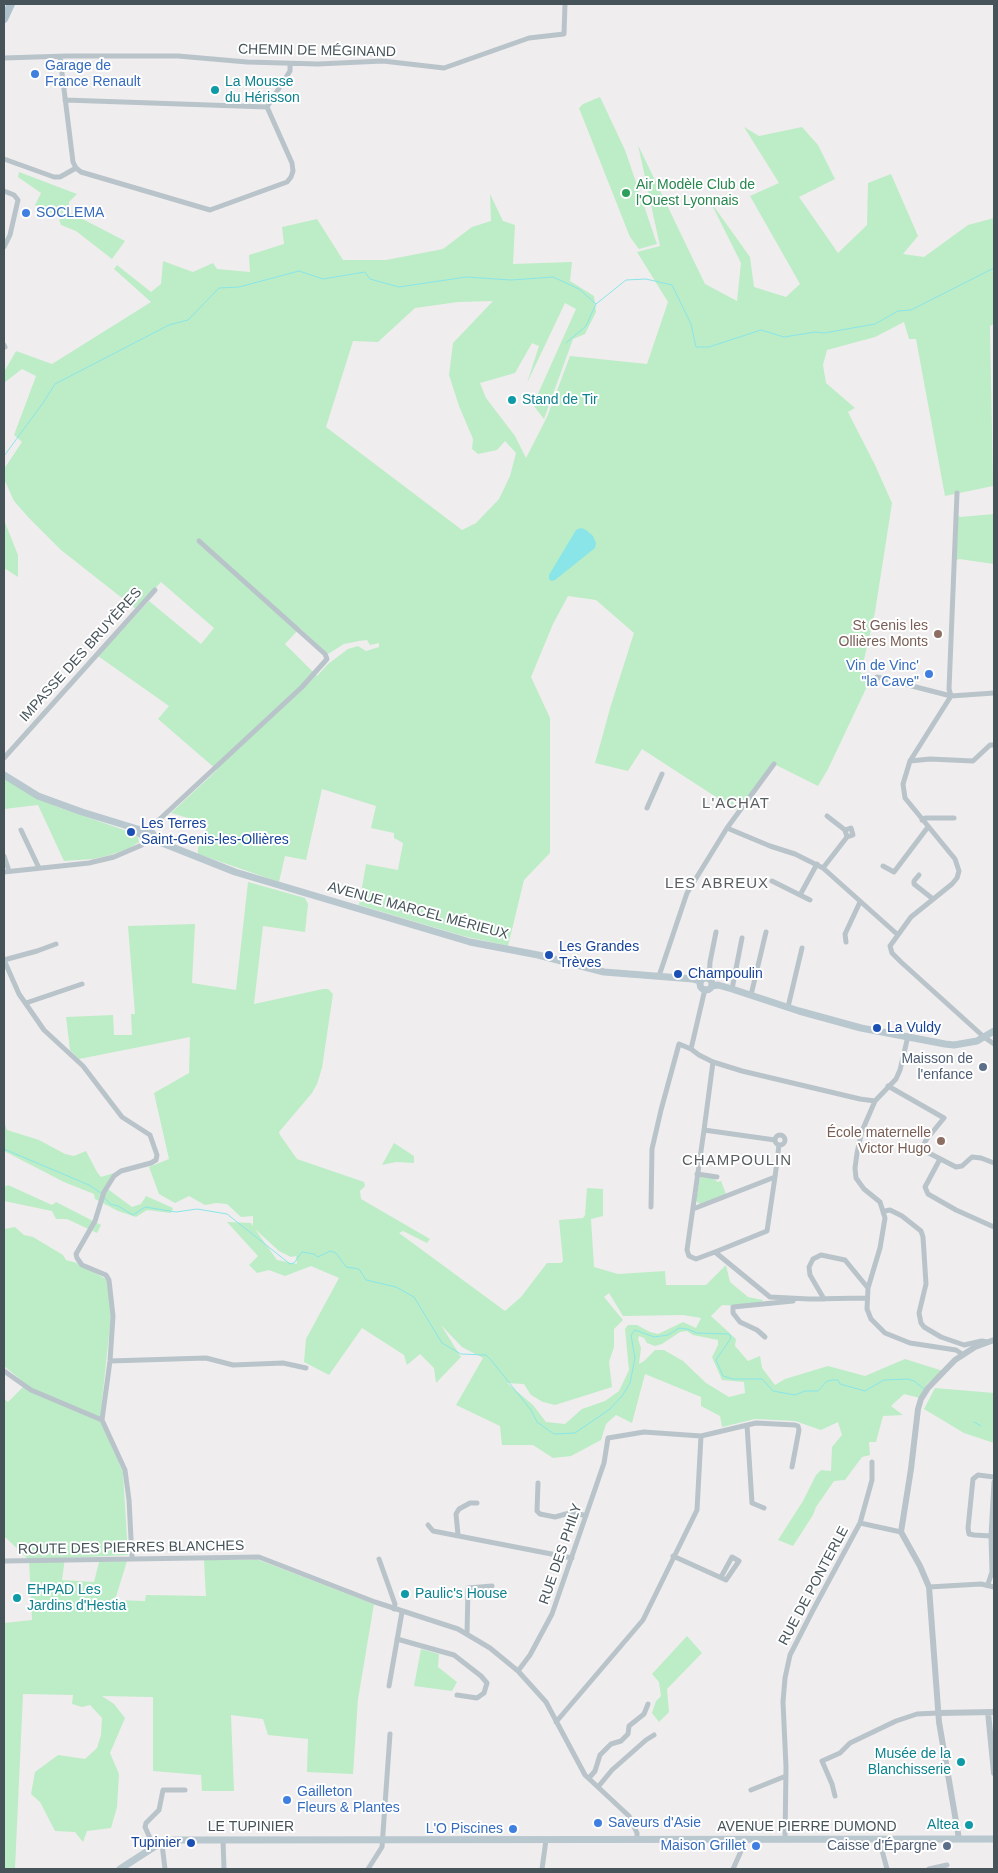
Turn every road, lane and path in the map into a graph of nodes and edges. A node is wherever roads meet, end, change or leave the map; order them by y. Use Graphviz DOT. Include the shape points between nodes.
graph roads {
  1 [pos="11,4"];
  2 [pos="565,4"];
  3 [pos="4,20"];
  4 [pos="60,57"];
  5 [pos="4,58"];
  6 [pos="290,64"];
  7 [pos="65,100"];
  8 [pos="267,108"];
  9 [pos="4,159"];
  10 [pos="76,168"];
  11 [pos="4,191"];
  12 [pos="4,247"];
  13 [pos="958,493"];
  14 [pos="199,541"];
  15 [pos="155,590"];
  16 [pos="876,677"];
  17 [pos="994,693"];
  18 [pos="951,696"];
  19 [pos="994,745"];
  20 [pos="4,758"];
  21 [pos="910,761"];
  22 [pos="774,764"];
  23 [pos="662,774"];
  24 [pos="4,775"];
  25 [pos="647,808"];
  26 [pos="828,816"];
  27 [pos="954,818"];
  28 [pos="922,820"];
  29 [pos="928,827"];
  30 [pos="727,828"];
  31 [pos="21,830"];
  32 [pos="148,835"];
  33 [pos="4,856"];
  34 [pos="817,864"];
  35 [pos="883,866"];
  36 [pos="39,868"];
  37 [pos="823,868"];
  38 [pos="7,872"];
  39 [pos="919,875"];
  40 [pos="772,882"];
  41 [pos="800,895"];
  42 [pos="933,899"];
  43 [pos="810,900"];
  44 [pos="860,902"];
  45 [pos="716,932"];
  46 [pos="766,932"];
  47 [pos="898,935"];
  48 [pos="742,938"];
  49 [pos="846,942"];
  50 [pos="56,944"];
  51 [pos="802,948"];
  52 [pos="4,960"];
  53 [pos="659,976"];
  54 [pos="709,978"];
  55 [pos="701,981"];
  56 [pos="82,984"];
  57 [pos="712,986"];
  58 [pos="732,989"];
  59 [pos="704,990"];
  60 [pos="751,995"];
  61 [pos="26,1003"];
  62 [pos="788,1007"];
  63 [pos="994,1031"];
  64 [pos="908,1036"];
  65 [pos="984,1037"];
  66 [pos="994,1044"];
  67 [pos="691,1049"];
  68 [pos="713,1062"];
  69 [pos="888,1086"];
  70 [pos="875,1101"];
  71 [pos="704,1130"];
  72 [pos="775,1140"];
  73 [pos="779,1145"];
  74 [pos="940,1160"];
  75 [pos="994,1163"];
  76 [pos="697,1174"];
  77 [pos="717,1177"];
  78 [pos="775,1177"];
  79 [pos="651,1207"];
  80 [pos="693,1209"];
  81 [pos="884,1211"];
  82 [pos="994,1227"];
  83 [pos="715,1252"];
  84 [pos="868,1288"];
  85 [pos="866,1298"];
  86 [pos="809,1299"];
  87 [pos="824,1299"];
  88 [pos="765,1337"];
  89 [pos="994,1340"];
  90 [pos="987,1342"];
  91 [pos="962,1354"];
  92 [pos="110,1360"];
  93 [pos="306,1368"];
  94 [pos="4,1371"];
  95 [pos="102,1420"];
  96 [pos="747,1425"];
  97 [pos="701,1436"];
  98 [pos="872,1462"];
  99 [pos="792,1467"];
  100 [pos="994,1477"];
  101 [pos="994,1482"];
  102 [pos="538,1483"];
  103 [pos="477,1503"];
  104 [pos="764,1508"];
  105 [pos="586,1516"];
  106 [pos="860,1523"];
  107 [pos="428,1525"];
  108 [pos="901,1532"];
  109 [pos="458,1536"];
  110 [pos="991,1536"];
  111 [pos="673,1556"];
  112 [pos="132,1558"];
  113 [pos="572,1558"];
  114 [pos="378,1559"];
  115 [pos="4,1561"];
  116 [pos="721,1578"];
  117 [pos="988,1584"];
  118 [pos="492,1586"];
  119 [pos="994,1586"];
  120 [pos="929,1587"];
  121 [pos="394,1609"];
  122 [pos="402,1612"];
  123 [pos="467,1634"];
  124 [pos="397,1639"];
  125 [pos="518,1671"];
  126 [pos="389,1686"];
  127 [pos="457,1695"];
  128 [pos="648,1704"];
  129 [pos="991,1712"];
  130 [pos="938,1713"];
  131 [pos="556,1722"];
  132 [pos="390,1734"];
  133 [pos="654,1735"];
  134 [pos="993,1757"];
  135 [pos="994,1773"];
  136 [pos="786,1776"];
  137 [pos="589,1778"];
  138 [pos="598,1787"];
  139 [pos="185,1790"];
  140 [pos="750,1790"];
  141 [pos="835,1796"];
  142 [pos="879,1839"];
  143 [pos="959,1839"];
  144 [pos="994,1839"];
  145 [pos="223,1840"];
  146 [pos="350,1840"];
  147 [pos="383,1840"];
  148 [pos="546,1840"];
  149 [pos="637,1840"];
  150 [pos="746,1840"];
  151 [pos="785,1840"];
  152 [pos="162,1844"];
  153 [pos="154,1847"];
  154 [pos="947,1865"];
  155 [pos="120,1869"];
  156 [pos="165,1869"];
  157 [pos="224,1869"];
  158 [pos="368,1869"];
  159 [pos="542,1869"];
  160 [pos="733,1869"];
  161 [pos="887,1869"];
  162 [pos="929,1869"];
  1 -- 3 [label="main road"];
  2 -- 6 [label="street, CHEMIN DE MÉGINAND" via="564,34 529,38 444,68 382,61"];
  4 -- 5 [label="street, CHEMIN DE MÉGINAND"];
  4 -- 6 [label="street, CHEMIN DE MÉGINAND" via="178,56"];
  4 -- 7 [label="street"];
  6 -- 8 [label="street" via="290,71"];
  7 -- 8 [label="street"];
  7 -- 10 [label="street"];
  8 -- 10 [label="street" via="292,163 290,177 287,182 210,210"];
  9 -- 10 [label="street" via="54,177"];
  11 -- 12 [label="street" via="18,200"];
  13 -- 18 [label="street"];
  14 -- 32 [label="street" via="327,659"];
  15 -- 20 [label="street, IMPASSE DES BRUYÈRES"];
  16 -- 18 [label="street"];
  17 -- 18 [label="street"];
  18 -- 21 [label="street"];
  19 -- 21 [label="street" via="973,761"];
  21 -- 28 [label="street" via="903,784 905,798"];
  22 -- 30 [label="street"];
  23 -- 25 [label="street"];
  24 -- 32 [label="main road, AVENUE MARCEL MÉRIEUX" via="38,796"];
  26 -- 37 [label="street" via="845,830 847,837"];
  27 -- 28 [label="street"];
  28 -- 29 [label="street"];
  29 -- 35 [label="street" via="894,872"];
  29 -- 42 [label="street" via="955,859 959,871 952,884"];
  30 -- 34 [label="street"];
  30 -- 53 [label="street" via="687,893"];
  31 -- 36 [label="street"];
  32 -- 36 [label="street" via="142,845 114,857"];
  32 -- 53 [label="main road, AVENUE MARCEL MÉRIEUX" via="234,872 470,942 604,972"];
  33 -- 38 [label="street"];
  34 -- 37 [label="street"];
  34 -- 41 [label="street"];
  36 -- 38 [label="street"];
  37 -- 44 [label="street"];
  39 -- 42 [label="street" via="914,884"];
  40 -- 41 [label="street"];
  41 -- 43 [label="street"];
  42 -- 47 [label="street" via="911,918"];
  44 -- 47 [label="street"];
  44 -- 49 [label="street" via="845,934"];
  45 -- 54 [label="street"];
  46 -- 60 [label="street"];
  47 -- 65 [label="street" via="890,946 892,953"];
  48 -- 58 [label="street"];
  50 -- 52 [label="street"];
  51 -- 62 [label="street"];
  52 -- 61 [label="street"];
  53 -- 55 [label="main road, AVENUE MARCEL MÉRIEUX"];
  54 -- 55 [label="main road"];
  54 -- 57 [label="main road"];
  55 -- 59 [label="main road"];
  56 -- 61 [label="street"];
  57 -- 58 [label="main road"];
  57 -- 59 [label="main road"];
  58 -- 60 [label="main road"];
  59 -- 67 [label="street"];
  60 -- 62 [label="main road"];
  61 -- 92 [label="street" via="44,1030 83,1066 122,1116 150,1136 157,1155 151,1163 114,1176 104,1192 95,1221 76,1254 82,1265 106,1275 109,1280 113,1316"];
  62 -- 64 [label="main road" via="861,1028"];
  63 -- 65 [label="main road"];
  64 -- 65 [label="main road" via="954,1045"];
  64 -- 69 [label="street" via="900,1070"];
  65 -- 66 [label="street"];
  67 -- 68 [label="street"];
  67 -- 79 [label="street" via="678,1044 662,1106 652,1149"];
  68 -- 70 [label="street"];
  68 -- 71 [label="street"];
  69 -- 70 [label="street"];
  69 -- 74 [label="street" via="944,1118 923,1146"];
  70 -- 81 [label="street" via="862,1131 855,1168 858,1181 877,1198"];
  71 -- 72 [label="street"];
  71 -- 76 [label="street"];
  72 -- 73 [label="street"];
  72 -- 73 [label="street" via="777,1136 783,1137 784,1142"];
  73 -- 78 [label="street"];
  74 -- 75 [label="street" via="958,1168 972,1157"];
  74 -- 82 [label="street" via="925,1188 928,1194"];
  76 -- 77 [label="street"];
  76 -- 80 [label="street"];
  78 -- 80 [label="street"];
  78 -- 83 [label="street" via="768,1231"];
  80 -- 83 [label="street" via="687,1250 689,1256 696,1259"];
  81 -- 84 [label="street" via="884,1227"];
  81 -- 90 [label="street" via="890,1210 902,1216 921,1231 926,1284 919,1313 924,1327 964,1345"];
  83 -- 86 [label="street" via="770,1297"];
  84 -- 85 [label="street"];
  84 -- 87 [label="street" via="846,1260 821,1255 813,1259 809,1267"];
  85 -- 87 [label="street"];
  85 -- 91 [label="street" via="871,1319 885,1333 910,1343 956,1350"];
  86 -- 87 [label="street"];
  86 -- 88 [label="street" via="733,1307 732,1312 740,1322"];
  89 -- 90 [label="street"];
  90 -- 91 [label="street"];
  91 -- 108 [label="street" via="926,1390 918,1409"];
  92 -- 93 [label="street" via="206,1358 233,1364 283,1363"];
  92 -- 95 [label="street"];
  94 -- 95 [label="street" via="31,1390"];
  95 -- 112 [label="street" via="125,1470"];
  96 -- 97 [label="street"];
  96 -- 99 [label="street" via="798,1426"];
  96 -- 104 [label="street" via="752,1503"];
  97 -- 105 [label="street, RUE DES PHILY" via="644,1432 608,1438 604,1464"];
  97 -- 111 [label="street" via="697,1510"];
  98 -- 106 [label="street, RUE DE PONTERLE" via="872,1480"];
  100 -- 110 [label="street" via="978,1475 972,1479 968,1528 969,1534"];
  101 -- 110 [label="street"];
  102 -- 105 [label="street" via="537,1511 540,1514 555,1517 573,1512"];
  103 -- 109 [label="street" via="470,1503 456,1514"];
  105 -- 113 [label="street, RUE DES PHILY"];
  106 -- 108 [label="street, RUE DE PONTERLE"];
  106 -- 136 [label="street, RUE DE PONTERLE" via="790,1656 783,1702"];
  107 -- 109 [label="street" via="433,1530"];
  108 -- 120 [label="street"];
  109 -- 113 [label="street"];
  110 -- 117 [label="street" via="992,1572"];
  111 -- 116 [label="street"];
  111 -- 131 [label="street" via="643,1620"];
  112 -- 115 [label="street, ROUTE DES PIERRES BLANCHES"];
  112 -- 121 [label="street, ROUTE DES PIERRES BLANCHES" via="259,1557"];
  113 -- 125 [label="street, RUE DES PHILY" via="552,1614 530,1656"];
  114 -- 121 [label="street"];
  117 -- 119 [label="street"];
  117 -- 120 [label="street"];
  118 -- 123 [label="street" via="468,1588"];
  120 -- 130 [label="street"];
  121 -- 122 [label="street"];
  122 -- 123 [label="street"];
  122 -- 124 [label="street"];
  123 -- 125 [label="street"];
  124 -- 126 [label="street"];
  124 -- 127 [label="street" via="454,1656 487,1683 484,1693 478,1698"];
  125 -- 131 [label="street" via="546,1702"];
  128 -- 137 [label="street" via="644,1714 629,1726 628,1734 600,1755"];
  129 -- 130 [label="street"];
  129 -- 134 [label="street"];
  130 -- 141 [label="street" via="916,1714 896,1721 850,1743 840,1753 822,1761"];
  130 -- 143 [label="street"];
  131 -- 137 [label="street"];
  132 -- 147 [label="street"];
  133 -- 138 [label="street" via="612,1770"];
  134 -- 135 [label="street"];
  136 -- 140 [label="street"];
  136 -- 151 [label="street, RUE DE PONTERLE"];
  137 -- 138 [label="street"];
  138 -- 149 [label="street" via="629,1816"];
  139 -- 153 [label="street" via="163,1790 158,1810 144,1827"];
  142 -- 143 [label="main road, AVENUE PIERRE DUMOND"];
  142 -- 151 [label="main road, AVENUE PIERRE DUMOND"];
  142 -- 161 [label="street"];
  143 -- 144 [label="main road, AVENUE PIERRE DUMOND"];
  145 -- 146 [label="main road, LE TUPINIER"];
  145 -- 152 [label="main road, LE TUPINIER" via="184,1840"];
  145 -- 157 [label="street"];
  146 -- 147 [label="main road, AVENUE PIERRE DUMOND"];
  147 -- 148 [label="main road, AVENUE PIERRE DUMOND"];
  147 -- 158 [label="street" via="382,1849"];
  148 -- 149 [label="main road, AVENUE PIERRE DUMOND"];
  148 -- 159 [label="street"];
  149 -- 150 [label="main road, AVENUE PIERRE DUMOND"];
  150 -- 151 [label="main road, AVENUE PIERRE DUMOND"];
  150 -- 160 [label="street"];
  152 -- 153 [label="main road, LE TUPINIER"];
  152 -- 156 [label="street"];
  153 -- 155 [label="main road, LE TUPINIER"];
  154 -- 162 [label="street"];
}
